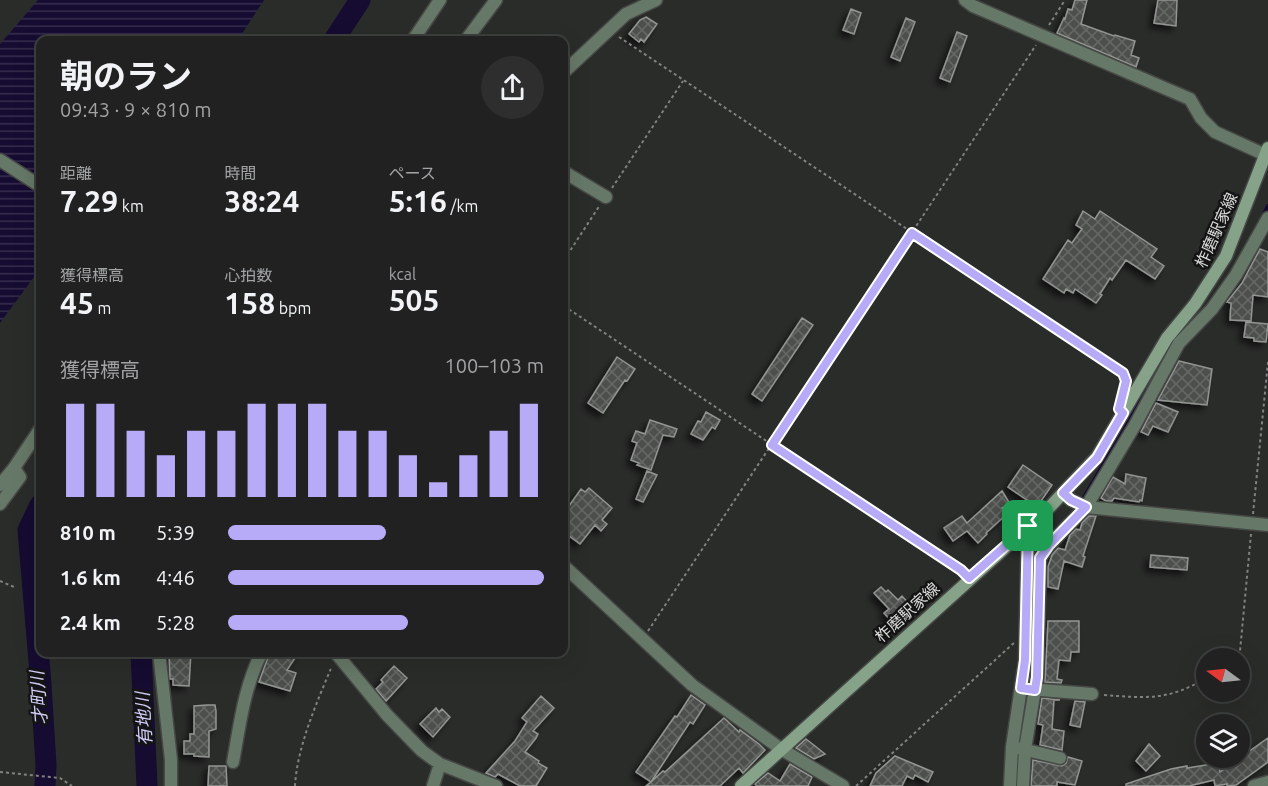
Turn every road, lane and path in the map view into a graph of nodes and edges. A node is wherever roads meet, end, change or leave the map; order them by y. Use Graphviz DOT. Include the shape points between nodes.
graph roads {
  1 [pos="440,0"];
  2 [pos="496,0"];
  3 [pos="656,0"];
  4 [pos="965,0"];
  5 [pos="1065,0"];
  6 [pos="608,31"];
  7 [pos="1042,35"];
  8 [pos="416,36"];
  9 [pos="469,36"];
  10 [pos="568,68"];
  11 [pos="683,81"];
  12 [pos="1267,153"];
  13 [pos="0,160"];
  14 [pos="568,175"];
  15 [pos="36,183"];
  16 [pos="606,197"];
  17 [pos="1268,218"];
  18 [pos="912,233"];
  19 [pos="568,254"];
  20 [pos="568,309"];
  21 [pos="1124,390"];
  22 [pos="36,435"];
  23 [pos="772,445"];
  24 [pos="14,468"];
  25 [pos="0,485"];
  26 [pos="1067,496"];
  27 [pos="0,504"];
  28 [pos="1086,507"];
  29 [pos="1268,525"];
  30 [pos="1028,526"];
  31 [pos="568,571"];
  32 [pos="969,578"];
  33 [pos="0,581"];
  34 [pos="14,587"];
  35 [pos="1025,638"];
  36 [pos="643,639"];
  37 [pos="160,657"];
  38 [pos="260,657"];
  39 [pos="335,657"];
  40 [pos="339,657"];
  41 [pos="1196,683"];
  42 [pos="1021,688"];
  43 [pos="1035,690"];
  44 [pos="1092,694"];
  45 [pos="1012,747"];
  46 [pos="781,749"];
  47 [pos="1025,749"];
  48 [pos="1060,758"];
  49 [pos="233,762"];
  50 [pos="440,764"];
  51 [pos="0,772"];
  52 [pos="1268,782"];
  53 [pos="72,786"];
  54 [pos="171,786"];
  55 [pos="295,786"];
  56 [pos="433,786"];
  57 [pos="496,786"];
  58 [pos="741,786"];
  59 [pos="843,786"];
  60 [pos="856,786"];
  61 [pos="1010,786"];
  62 [pos="1023,786"];
  63 [pos="1254,786"];
  1 -- 8 [label="street"];
  2 -- 9 [label="street"];
  3 -- 6 [label="street" via="626,14"];
  4 -- 7 [label="street"];
  5 -- 7 [label="path"];
  6 -- 10 [label="street"];
  6 -- 11 [label="path"];
  7 -- 12 [label="street" via="1190,99 1215,132"];
  7 -- 18 [label="path"];
  11 -- 16 [label="path"];
  11 -- 18 [label="path"];
  12 -- 26 [label="main road, 柞磨駅家線" via="1226,256 1209,285 1167,338 1097,458"];
  13 -- 15 [label="street"];
  14 -- 16 [label="street"];
  16 -- 19 [label="path"];
  17 -- 28 [label="street" via="1212,309 1179,342"];
  18 -- 21 [label="path" via="1123,373"];
  18 -- 23 [label="path"];
  20 -- 23 [label="path"];
  22 -- 24 [label="street"];
  23 -- 32 [label="path"];
  23 -- 36 [label="path"];
  24 -- 25 [label="street"];
  24 -- 27 [label="street" via="20,477"];
  26 -- 28 [label="street"];
  26 -- 30 [label="main road, 柞磨駅家線"];
  28 -- 29 [label="street"];
  28 -- 43 [label="street" via="1040,558"];
  30 -- 32 [label="main road, 柞磨駅家線"];
  30 -- 35 [label="street"];
  31 -- 36 [label="street"];
  32 -- 46 [label="main road, 柞磨駅家線"];
  33 -- 34 [label="path"];
  35 -- 42 [label="street"];
  35 -- 60 [label="path" via="1018,639"];
  36 -- 46 [label="street" via="692,685"];
  37 -- 54 [label="street"];
  38 -- 49 [label="street" via="244,699"];
  39 -- 55 [label="path" via="303,747"];
  40 -- 50 [label="street" via="387,715"];
  41 -- 44 [label="path" via="1151,699"];
  42 -- 43 [label="street"];
  42 -- 45 [label="street"];
  43 -- 44 [label="street"];
  43 -- 47 [label="street"];
  45 -- 47 [label="street"];
  45 -- 61 [label="street"];
  46 -- 58 [label="main road, 柞磨駅家線"];
  46 -- 59 [label="street"];
  47 -- 48 [label="street"];
  47 -- 62 [label="street"];
  50 -- 56 [label="street"];
  50 -- 57 [label="street"];
  51 -- 53 [label="path" via="60,778"];
  52 -- 63 [label="street"];
}
